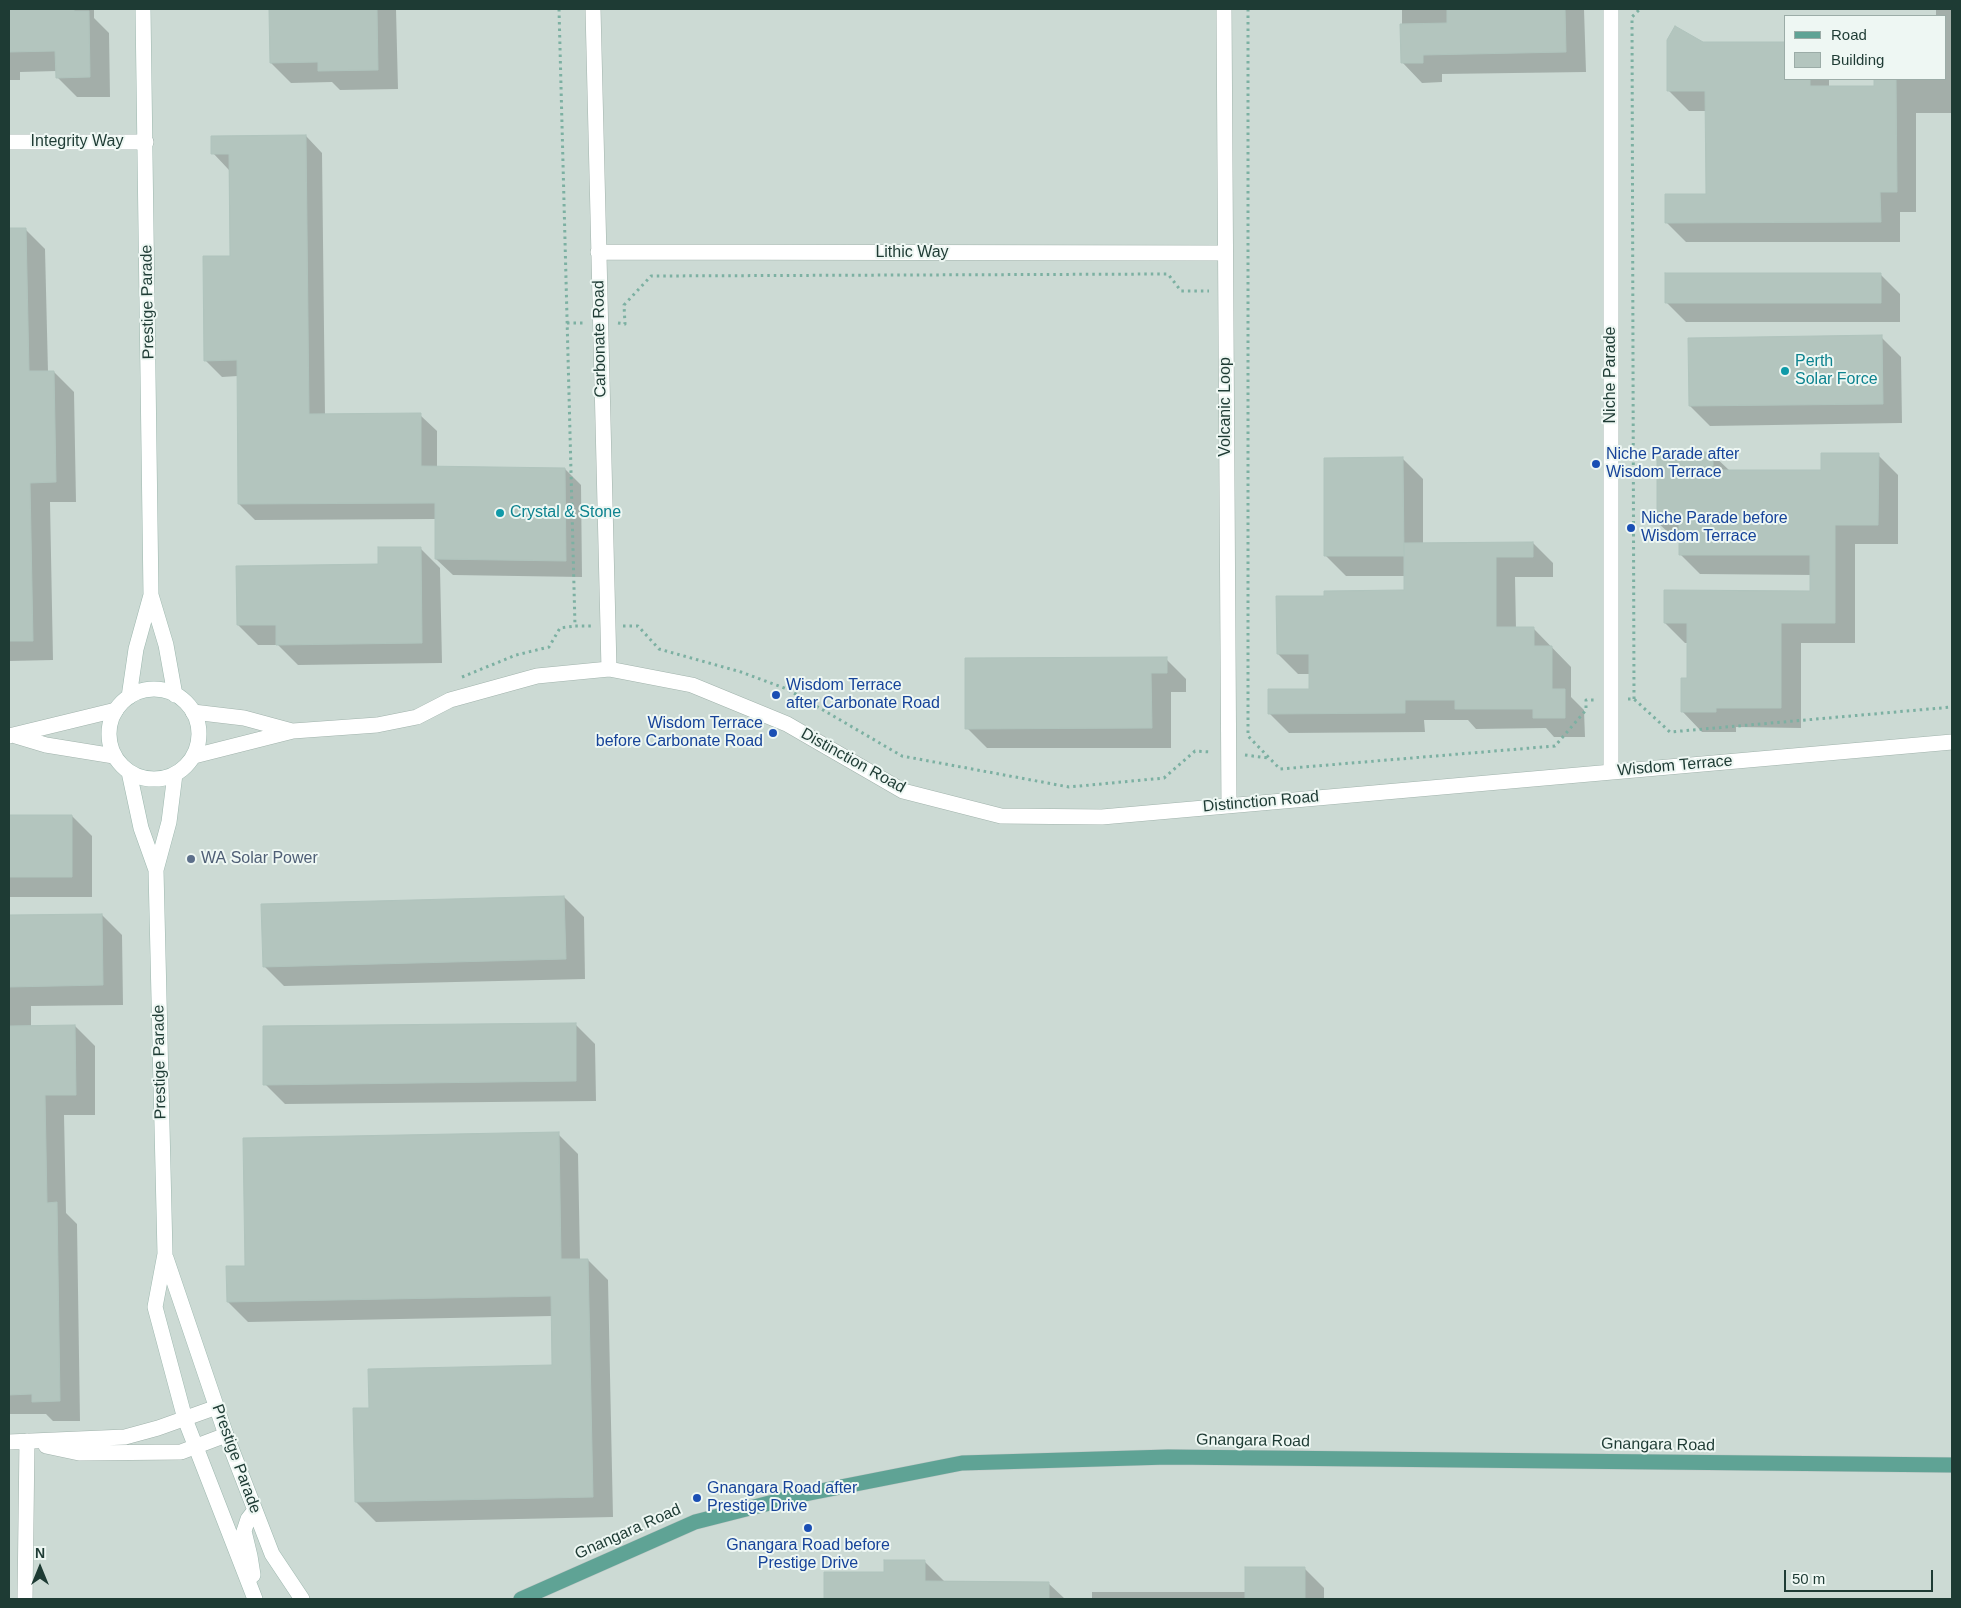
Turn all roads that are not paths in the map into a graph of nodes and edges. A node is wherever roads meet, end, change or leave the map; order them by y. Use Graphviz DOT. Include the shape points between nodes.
graph roads {
  1 [pos="143,9"];
  2 [pos="593,9"];
  3 [pos="1224,9"];
  4 [pos="1611,9"];
  5 [pos="9,142"];
  6 [pos="146,142"];
  7 [pos="598,252"];
  8 [pos="1225,253"];
  9 [pos="151,595"];
  10 [pos="609,669"];
  11 [pos="175,695"];
  12 [pos="129,697"];
  13 [pos="116,710"];
  14 [pos="193,712"];
  15 [pos="293,731"];
  16 [pos="12,736"];
  17 [pos="1952,742"];
  18 [pos="114,756"];
  19 [pos="194,756"];
  20 [pos="129,772"];
  21 [pos="1611,772"];
  22 [pos="175,774"];
  23 [pos="1398,791"];
  24 [pos="1229,804"];
  25 [pos="156,870"];
  26 [pos="165,1254"];
  27 [pos="217,1407"];
  28 [pos="185,1419"];
  29 [pos="226,1435"];
  30 [pos="27,1441"];
  31 [pos="9,1442"];
  32 [pos="195,1447"];
  33 [pos="1952,1465"];
  34 [pos="255,1510"];
  35 [pos="572,1576"];
  36 [pos="25,1599"];
  37 [pos="255,1599"];
  38 [pos="302,1599"];
  39 [pos="521,1599"];
  40 [pos="549,1599"];
  1 -- 6 [label="street, Prestige Parade"];
  2 -- 7 [label="street, Carbonate Road"];
  3 -- 8 [label="street, Volcanic Loop"];
  4 -- 21 [label="street, Niche Parade"];
  5 -- 6 [label="street, Integrity Way"];
  6 -- 9 [label="street, Prestige Parade"];
  7 -- 8 [label="street, Lithic Way"];
  7 -- 10 [label="street, Carbonate Road"];
  8 -- 24 [label="street, Volcanic Loop"];
  9 -- 11 [label="street, Prestige Parade" via="166,645"];
  9 -- 12 [label="street, Prestige Parade" via="136,649"];
  10 -- 15 [label="street, Distinction Road" via="537,676 450,700 417,717 377,725"];
  10 -- 24 [label="street, Distinction Road" via="692,685 787,724 903,791 1001,816 1102,817"];
  11 -- 12 [label="street" via="152,690"];
  11 -- 14 [label="street"];
  12 -- 13 [label="street"];
  13 -- 16 [label="street"];
  13 -- 18 [label="street" via="109,732"];
  14 -- 15 [label="street, Distinction Road" via="244,718"];
  14 -- 19 [label="street" via="198,726"];
  15 -- 19 [label="street, Distinction Road"];
  16 -- 18 [label="street"];
  17 -- 21 [label="street, Wisdom Terrace"];
  18 -- 20 [label="street"];
  19 -- 22 [label="street"];
  20 -- 22 [label="street" via="143,778 160,779"];
  20 -- 25 [label="street, Prestige Parade" via="141,828"];
  21 -- 23 [label="street, Wisdom Terrace"];
  22 -- 25 [label="street, Prestige Parade" via="169,822"];
  23 -- 24 [label="street, Distinction Road"];
  25 -- 26 [label="street, Prestige Parade"];
  26 -- 27 [label="street, Prestige Parade"];
  26 -- 28 [label="street, Prestige Parade" via="155,1307"];
  27 -- 28 [label="street"];
  27 -- 29 [label="street, Prestige Parade"];
  28 -- 30 [label="street" via="125,1437"];
  28 -- 32 [label="street, Prestige Parade"];
  29 -- 32 [label="street"];
  29 -- 34 [label="street, Prestige Parade"];
  30 -- 31 [label="street"];
  30 -- 32 [label="street" via="79,1454 181,1452"];
  30 -- 36 [label="street"];
  32 -- 37 [label="street, Prestige Parade"];
  33 -- 35 [label="main road, Gnangara Road" via="1168,1457 962,1463 805,1494 695,1522"];
  34 -- 37 [label="street" via="244,1531"];
  34 -- 38 [label="street, Prestige Parade" via="272,1554"];
  35 -- 39 [label="main road, Gnangara Road"];
  35 -- 40 [label="main road, Gnangara Road"];
}
